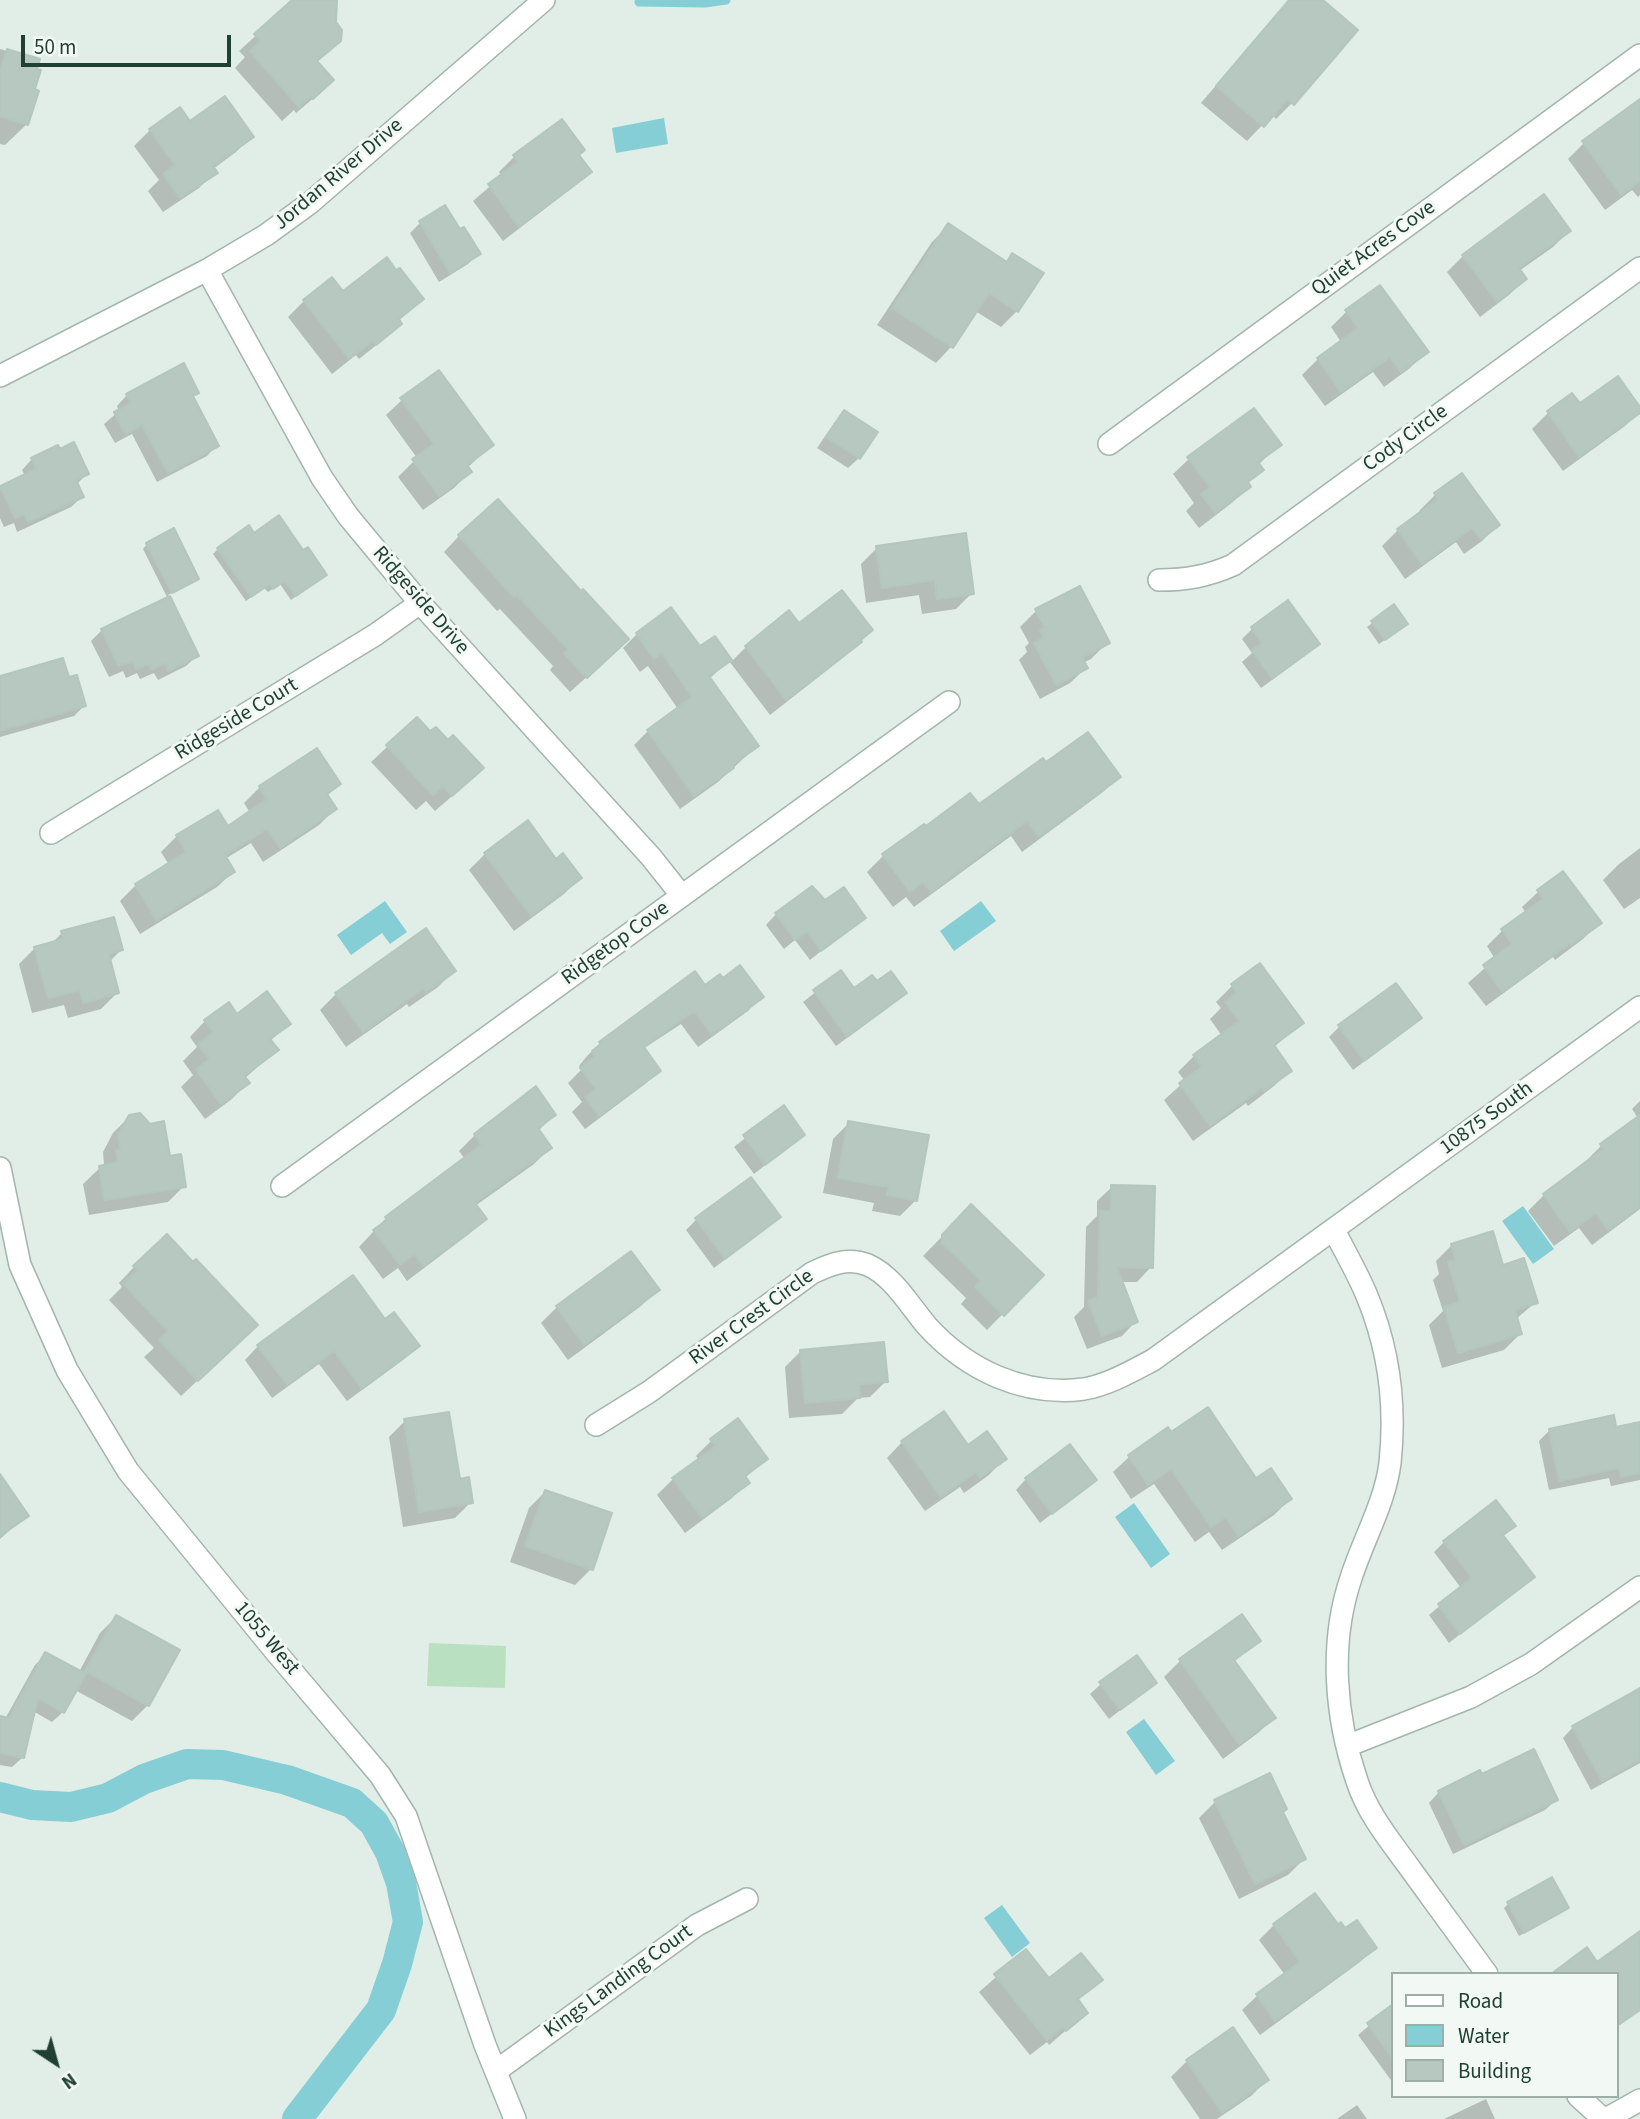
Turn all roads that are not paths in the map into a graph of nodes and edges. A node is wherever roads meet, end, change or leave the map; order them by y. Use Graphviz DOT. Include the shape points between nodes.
graph roads {
  1 [pos="544,0"];
  2 [pos="1640,55"];
  3 [pos="1640,268"];
  4 [pos="207,270"];
  5 [pos="0,376"];
  6 [pos="1109,444"];
  7 [pos="1159,580"];
  8 [pos="420,603"];
  9 [pos="949,702"];
  10 [pos="51,833"];
  11 [pos="682,896"];
  12 [pos="1640,1007"];
  13 [pos="0,1168"];
  14 [pos="282,1186"];
  15 [pos="1334,1230"];
  16 [pos="596,1425"];
  17 [pos="1640,1587"];
  18 [pos="1347,1746"];
  19 [pos="747,1899"];
  20 [pos="1486,1972"];
  21 [pos="496,2071"];
  22 [pos="1580,2098"];
  23 [pos="1640,2101"];
  24 [pos="515,2119"];
  25 [pos="1604,2119"];
  1 -- 4 [label="street, Jordan River Drive" via="310,203 266,236"];
  2 -- 6 [label="street, Quiet Acres Cove"];
  3 -- 7 [label="street, Cody Circle" via="1233,565 1197,578"];
  4 -- 5 [label="street, Jordan River Drive"];
  4 -- 8 [label="street, Ridgeside Drive" via="322,478"];
  8 -- 10 [label="street, Ridgeside Court"];
  8 -- 11 [label="street, Ridgeside Drive"];
  9 -- 11 [label="street, Ridgetop Cove"];
  11 -- 14 [label="street, Ridgetop Cove"];
  12 -- 15 [label="street, 10875 South"];
  13 -- 21 [label="street, 1055 West" via="20,1265 67,1370 128,1471 380,1775 407,1816"];
  15 -- 16 [label="street, River Crest Circle" via="1153,1360 1086,1388 1050,1390 982,1371 954,1352 883,1274 871,1266 841,1262 812,1273 649,1392"];
  15 -- 18 [label="street" via="1367,1296 1382,1340 1391,1414 1390,1465 1341,1616 1339,1700"];
  17 -- 18 [label="street" via="1531,1664 1471,1697"];
  18 -- 20 [label="street" via="1357,1783 1374,1817"];
  19 -- 21 [label="street, Kings Landing Court" via="697,1925"];
  21 -- 24 [label="street, 1055 West"];
  22 -- 25 [label="street"];
  23 -- 25 [label="street"];
}
